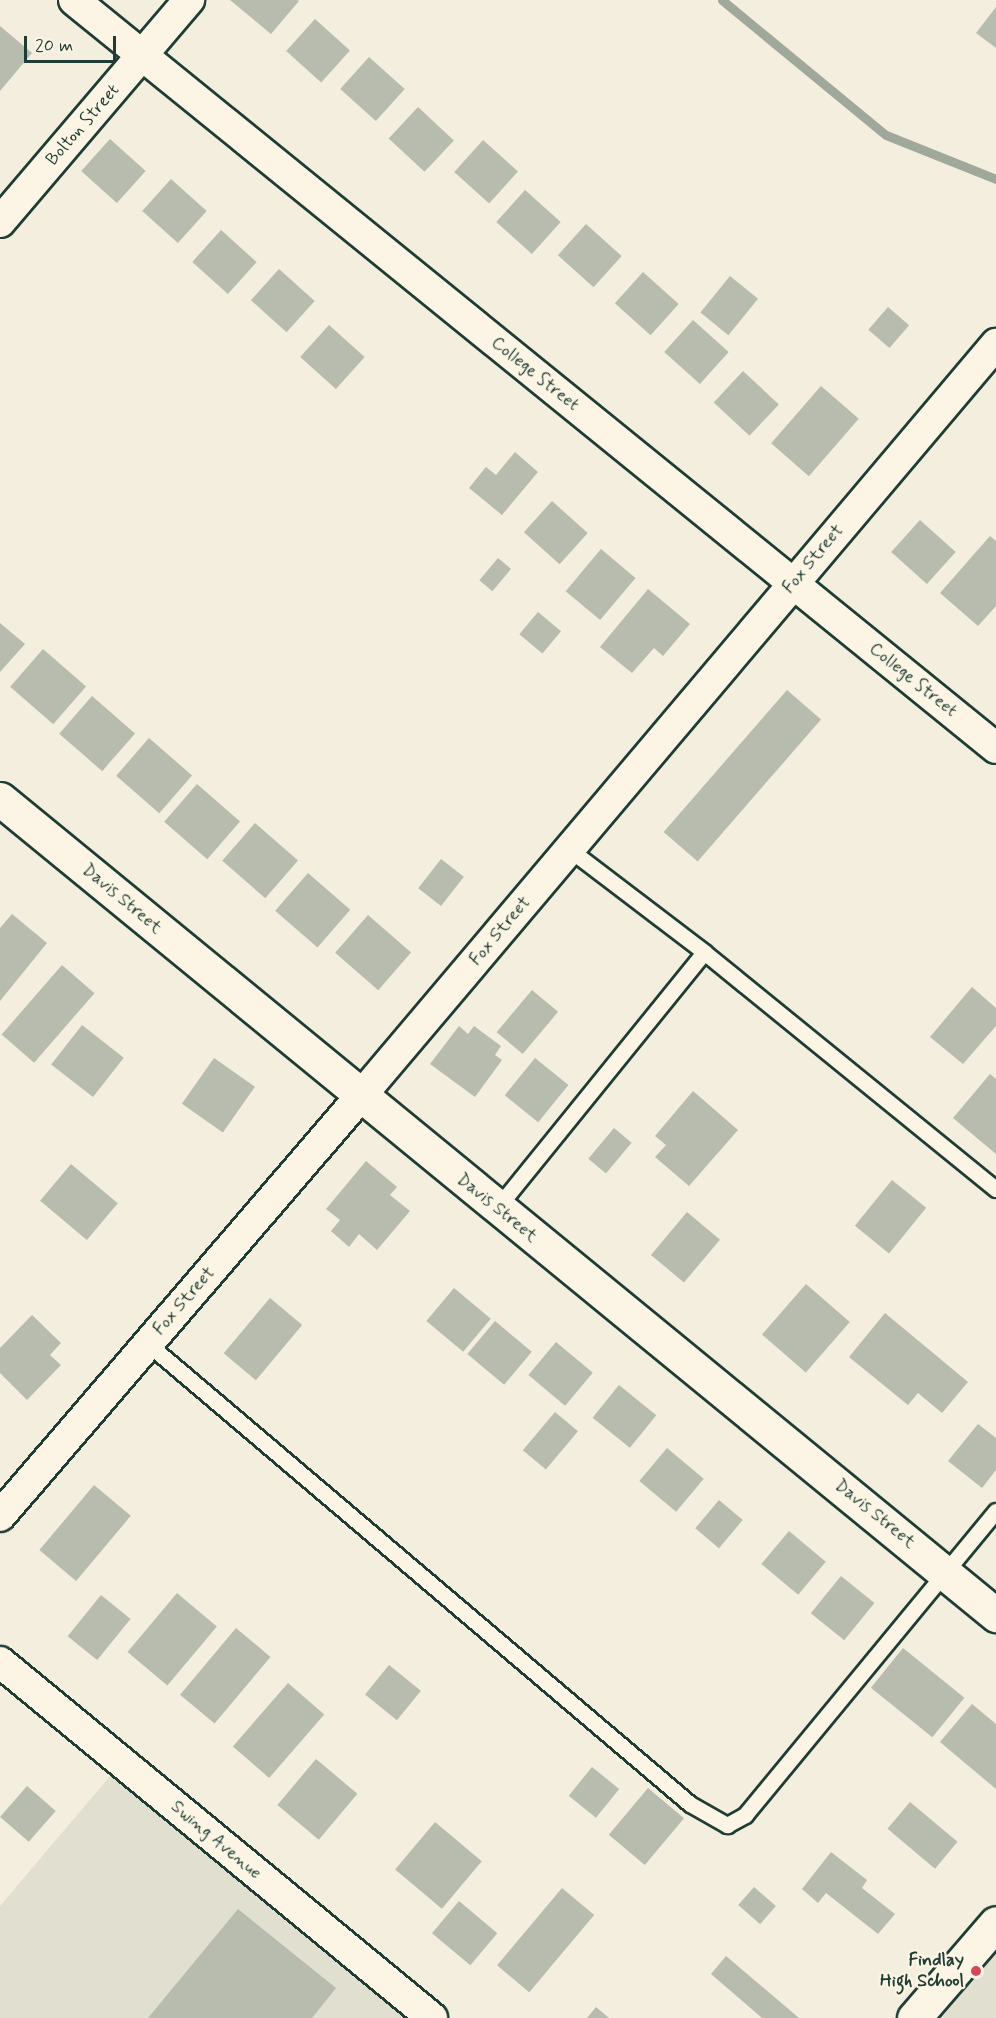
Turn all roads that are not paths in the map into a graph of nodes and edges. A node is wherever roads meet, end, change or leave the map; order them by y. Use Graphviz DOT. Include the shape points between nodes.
graph roads {
  1 [pos="74,0"];
  2 [pos="189,0"];
  3 [pos="142,56"];
  4 [pos="0,222"];
  5 [pos="996,344"];
  6 [pos="793,583"];
  7 [pos="996,748"];
  8 [pos="0,798"];
  9 [pos="569,849"];
  10 [pos="704,952"];
  11 [pos="360,1097"];
  12 [pos="996,1189"];
  13 [pos="497,1208"];
  14 [pos="147,1343"];
  15 [pos="996,1511"];
  16 [pos="0,1516"];
  17 [pos="944,1571"];
  18 [pos="996,1615"];
  19 [pos="0,1662"];
  20 [pos="996,1923"];
  21 [pos="432,2018"];
  22 [pos="914,2018"];
  1 -- 3 [label="street, College Street"];
  2 -- 3 [label="street, Bolton Street"];
  3 -- 4 [label="street, Bolton Street"];
  3 -- 6 [label="street, College Street"];
  5 -- 6 [label="street, Fox Street"];
  6 -- 7 [label="street, College Street"];
  6 -- 9 [label="street, Fox Street"];
  8 -- 11 [label="street, Davis Street"];
  9 -- 10 [label="lane"];
  9 -- 11 [label="street, Fox Street"];
  10 -- 12 [label="lane"];
  10 -- 13 [label="lane"];
  11 -- 13 [label="street, Davis Street"];
  11 -- 14 [label="street, Fox Street"];
  13 -- 17 [label="street, Davis Street"];
  14 -- 16 [label="street, Fox Street"];
  14 -- 17 [label="lane" via="681,1797 727,1825 745,1815"];
  15 -- 17 [label="lane"];
  17 -- 18 [label="street, Davis Street"];
  19 -- 21 [label="street, Swing Avenue"];
  20 -- 22 [label="street"];
}
